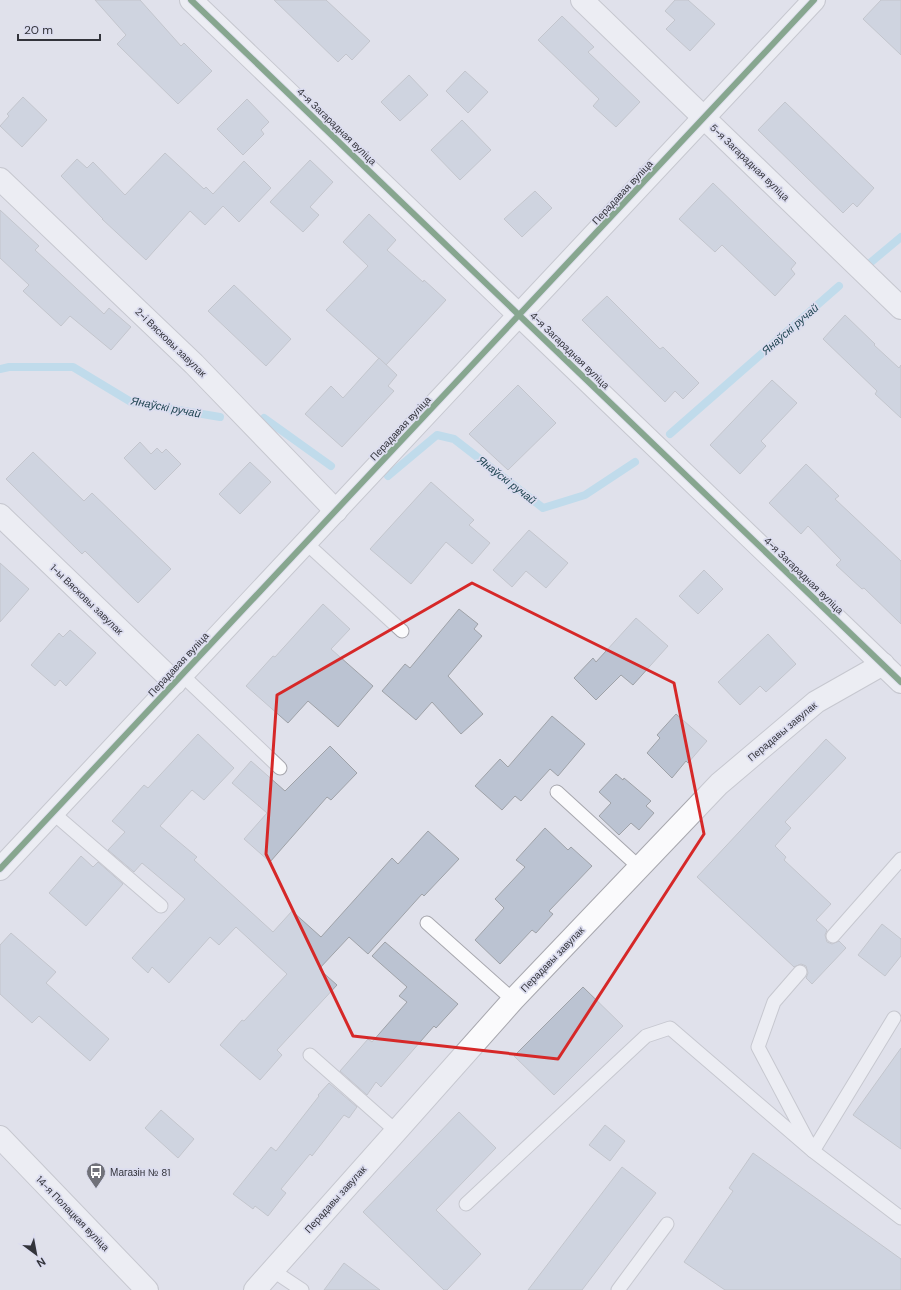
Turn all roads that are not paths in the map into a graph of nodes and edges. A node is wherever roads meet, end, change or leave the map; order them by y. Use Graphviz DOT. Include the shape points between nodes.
graph roads {
  1 [pos="191,0"];
  2 [pos="582,0"];
  3 [pos="814,0"];
  4 [pos="704,118"];
  5 [pos="0,179"];
  6 [pos="901,308"];
  7 [pos="520,315"];
  8 [pos="336,511"];
  9 [pos="0,516"];
  10 [pos="306,543"];
  11 [pos="402,631"];
  12 [pos="883,664"];
  13 [pos="178,679"];
  14 [pos="901,682"];
  15 [pos="280,768"];
  16 [pos="557,792"];
  17 [pos="53,813"];
  18 [pos="901,859"];
  19 [pos="639,867"];
  20 [pos="0,869"];
  21 [pos="161,906"];
  22 [pos="427,923"];
  23 [pos="833,936"];
  24 [pos="800,972"];
  25 [pos="513,1000"];
  26 [pos="894,1018"];
  27 [pos="310,1055"];
  28 [pos="396,1131"];
  29 [pos="0,1137"];
  30 [pos="813,1151"];
  31 [pos="466,1204"];
  32 [pos="901,1218"];
  33 [pos="667,1224"];
  34 [pos="272,1270"];
  35 [pos="147,1290"];
  36 [pos="255,1290"];
  37 [pos="302,1290"];
  38 [pos="618,1290"];
  1 -- 7 [label="street, 4-я Загарадная вуліца"];
  2 -- 4 [label="street, 5-я Загарадная вуліца"];
  3 -- 4 [label="street, Перадавая вуліца"];
  4 -- 6 [label="street, 5-я Загарадная вуліца"];
  4 -- 7 [label="street, Перадавая вуліца"];
  5 -- 8 [label="street, 2-і Вясковы завулак" via="194,364"];
  7 -- 8 [label="street, Перадавая вуліца"];
  7 -- 12 [label="street, 4-я Загарадная вуліца"];
  8 -- 10 [label="street, Перадавая вуліца"];
  9 -- 13 [label="street, 1-ы Вясковы завулак"];
  10 -- 11 [label="lane"];
  10 -- 13 [label="street, Перадавая вуліца"];
  12 -- 14 [label="street, 4-я Загарадная вуліца"];
  12 -- 19 [label="street, Перадавы завулак" via="816,702 719,784"];
  13 -- 15 [label="lane"];
  13 -- 17 [label="street, Перадавая вуліца"];
  16 -- 19 [label="lane"];
  17 -- 20 [label="street, Перадавая вуліца"];
  17 -- 21 [label="lane"];
  18 -- 23 [label="lane"];
  19 -- 25 [label="street, Перадавы завулак"];
  22 -- 25 [label="lane"];
  24 -- 30 [label="lane" via="774,1002 758,1047"];
  25 -- 28 [label="street, Перадавы завулак"];
  26 -- 30 [label="lane"];
  27 -- 28 [label="lane"];
  28 -- 34 [label="street, Перадавы завулак"];
  29 -- 35 [label="street, 14-я Полацкая вуліца"];
  30 -- 31 [label="lane" via="670,1028 646,1036"];
  30 -- 32 [label="lane"];
  33 -- 38 [label="lane"];
  34 -- 36 [label="street, Перадавы завулак"];
  34 -- 37 [label="lane"];
}
